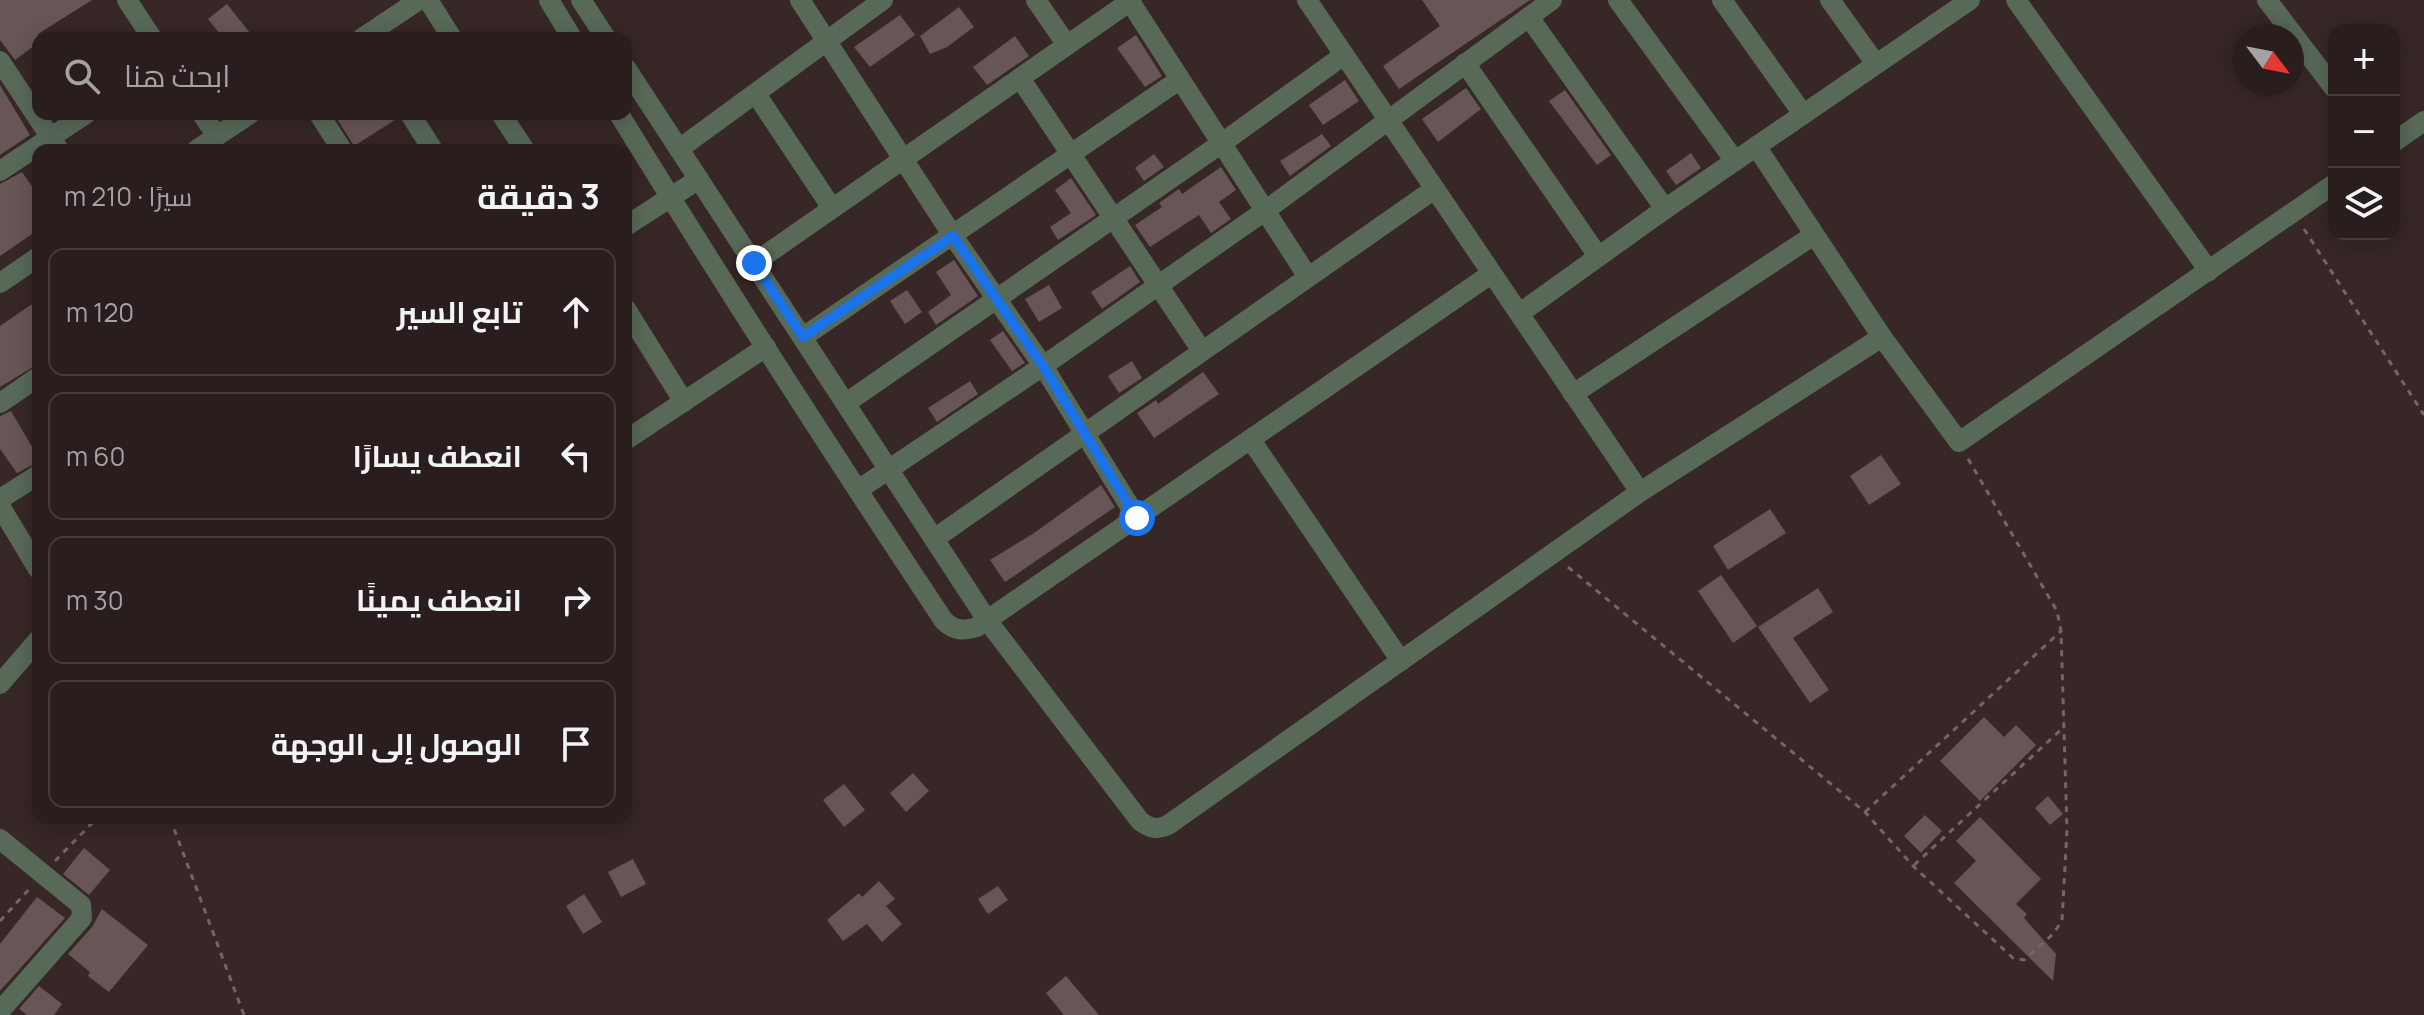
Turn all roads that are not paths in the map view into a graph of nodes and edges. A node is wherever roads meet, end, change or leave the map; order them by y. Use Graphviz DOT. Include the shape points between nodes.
graph roads {
  1 [pos="127,0"];
  2 [pos="419,0"];
  3 [pos="428,0"];
  4 [pos="549,0"];
  5 [pos="581,0"];
  6 [pos="800,0"];
  7 [pos="883,0"];
  8 [pos="1036,0"];
  9 [pos="1130,0"];
  10 [pos="1307,0"];
  11 [pos="1618,0"];
  12 [pos="1722,0"];
  13 [pos="1830,0"];
  14 [pos="1970,0"];
  15 [pos="2016,0"];
  16 [pos="2267,0"];
  17 [pos="1547,1"];
  18 [pos="1949,6"];
  19 [pos="1529,17"];
  20 [pos="148,32"];
  21 [pos="371,32"];
  22 [pos="448,32"];
  23 [pos="568,32"];
  24 [pos="602,32"];
  25 [pos="827,41"];
  26 [pos="1067,45"];
  27 [pos="1344,55"];
  28 [pos="1465,63"];
  29 [pos="1876,64"];
  30 [pos="2,67"];
  31 [pos="632,77"];
  32 [pos="1020,78"];
  33 [pos="1179,80"];
  34 [pos="2328,80"];
  35 [pos="756,94"];
  36 [pos="32,111"];
  37 [pos="1803,114"];
  38 [pos="38,120"];
  39 [pos="79,120"];
  40 [pos="206,120"];
  41 [pos="241,120"];
  42 [pos="323,120"];
  43 [pos="414,120"];
  44 [pos="505,120"];
  45 [pos="623,120"];
  46 [pos="1387,120"];
  47 [pos="2424,121"];
  48 [pos="217,136"];
  49 [pos="2400,138"];
  50 [pos="54,143"];
  51 [pos="1222,143"];
  52 [pos="205,144"];
  53 [pos="338,144"];
  54 [pos="429,144"];
  55 [pos="521,144"];
  56 [pos="1756,146"];
  57 [pos="679,149"];
  58 [pos="32,154"];
  59 [pos="1071,154"];
  60 [pos="903,159"];
  61 [pos="1735,161"];
  62 [pos="0,171"];
  63 [pos="699,179"];
  64 [pos="2328,188"];
  65 [pos="1433,190"];
  66 [pos="670,198"];
  67 [pos="832,208"];
  68 [pos="1665,209"];
  69 [pos="1266,210"];
  70 [pos="1113,218"];
  71 [pos="632,222"];
  72 [pos="1814,235"];
  73 [pos="953,236"];
  74 [pos="1598,256"];
  75 [pos="754,263"];
  76 [pos="32,264"];
  77 [pos="2209,271"];
  78 [pos="1491,274"];
  79 [pos="1308,277"];
  80 [pos="0,283"];
  81 [pos="1158,286"];
  82 [pos="997,299"];
  83 [pos="1520,313"];
  84 [pos="632,319"];
  85 [pos="803,337"];
  86 [pos="1882,337"];
  87 [pos="766,347"];
  88 [pos="1202,351"];
  89 [pos="1043,366"];
  90 [pos="32,381"];
  91 [pos="1573,394"];
  92 [pos="684,402"];
  93 [pos="0,403"];
  94 [pos="846,403"];
  95 [pos="1085,433"];
  96 [pos="632,436"];
  97 [pos="1251,440"];
  98 [pos="890,469"];
  99 [pos="32,479"];
  100 [pos="858,490"];
  101 [pos="1640,492"];
  102 [pos="0,499"];
  103 [pos="0,506"];
  104 [pos="1137,518"];
  105 [pos="934,539"];
  106 [pos="32,559"];
  107 [pos="987,620"];
  108 [pos="32,647"];
  109 [pos="1401,661"];
  110 [pos="0,684"];
  111 [pos="0,839"];
  112 [pos="0,1011"];
  1 -- 20 [label="street"];
  2 -- 21 [label="street"];
  3 -- 22 [label="street"];
  4 -- 23 [label="street"];
  5 -- 24 [label="street"];
  6 -- 25 [label="street"];
  7 -- 25 [label="street"];
  8 -- 26 [label="street"];
  9 -- 26 [label="street"];
  9 -- 33 [label="street"];
  10 -- 27 [label="street"];
  11 -- 61 [label="street"];
  12 -- 37 [label="street"];
  13 -- 29 [label="street"];
  14 -- 18 [label="street"];
  15 -- 77 [label="street"];
  16 -- 34 [label="street"];
  17 -- 19 [label="street"];
  18 -- 29 [label="street"];
  19 -- 28 [label="street"];
  19 -- 68 [label="street"];
  25 -- 35 [label="street"];
  25 -- 60 [label="street"];
  26 -- 32 [label="street"];
  27 -- 46 [label="street"];
  27 -- 51 [label="street"];
  28 -- 46 [label="street"];
  28 -- 74 [label="street"];
  29 -- 37 [label="street"];
  30 -- 36 [label="street"];
  31 -- 57 [label="street"];
  32 -- 59 [label="street"];
  32 -- 60 [label="street"];
  33 -- 51 [label="street"];
  33 -- 59 [label="street"];
  35 -- 57 [label="street"];
  35 -- 67 [label="street"];
  37 -- 56 [label="street"];
  38 -- 50 [label="street"];
  39 -- 50 [label="street"];
  40 -- 48 [label="street"];
  41 -- 48 [label="street"];
  42 -- 53 [label="street"];
  43 -- 54 [label="street"];
  44 -- 55 [label="street"];
  45 -- 66 [label="street"];
  46 -- 65 [label="street"];
  46 -- 69 [label="street"];
  47 -- 49 [label="street"];
  48 -- 52 [label="street"];
  51 -- 69 [label="street"];
  51 -- 70 [label="street"];
  56 -- 61 [label="street"];
  56 -- 72 [label="street"];
  57 -- 63 [label="street"];
  58 -- 62 [label="street"];
  59 -- 70 [label="street"];
  59 -- 73 [label="street"];
  60 -- 67 [label="street"];
  60 -- 73 [label="street"];
  61 -- 68 [label="street"];
  63 -- 66 [label="street"];
  63 -- 75 [label="street"];
  64 -- 77 [label="street"];
  65 -- 78 [label="street"];
  65 -- 79 [label="street"];
  66 -- 71 [label="street"];
  66 -- 87 [label="street"];
  67 -- 75 [label="street"];
  68 -- 74 [label="street"];
  69 -- 79 [label="street"];
  69 -- 81 [label="street"];
  70 -- 81 [label="street"];
  70 -- 82 [label="street"];
  72 -- 86 [label="street"];
  72 -- 91 [label="street"];
  73 -- 82 [label="street"];
  73 -- 85 [label="street"];
  74 -- 83 [label="street"];
  75 -- 85 [label="street"];
  76 -- 80 [label="street"];
  77 -- 86 [label="street" via="1959,442"];
  78 -- 83 [label="street"];
  78 -- 97 [label="street"];
  79 -- 88 [label="street"];
  81 -- 88 [label="street"];
  81 -- 89 [label="street"];
  82 -- 89 [label="street"];
  82 -- 94 [label="street"];
  83 -- 91 [label="street"];
  84 -- 92 [label="street"];
  85 -- 94 [label="street"];
  86 -- 101 [label="street"];
  87 -- 92 [label="street"];
  87 -- 100 [label="street"];
  88 -- 95 [label="street"];
  89 -- 95 [label="street"];
  89 -- 98 [label="street"];
  90 -- 93 [label="street"];
  91 -- 101 [label="street"];
  92 -- 96 [label="street"];
  94 -- 98 [label="street"];
  95 -- 104 [label="street"];
  95 -- 105 [label="street"];
  97 -- 104 [label="street"];
  97 -- 109 [label="street"];
  98 -- 100 [label="street"];
  98 -- 105 [label="street"];
  99 -- 102 [label="street"];
  100 -- 107 [label="street" via="944,621 967,630"];
  101 -- 109 [label="street"];
  103 -- 106 [label="street"];
  104 -- 107 [label="street"];
  105 -- 107 [label="street"];
  107 -- 109 [label="street" via="1140,821 1158,829"];
  108 -- 110 [label="street"];
  111 -- 112 [label="street" via="83,911"];
}
